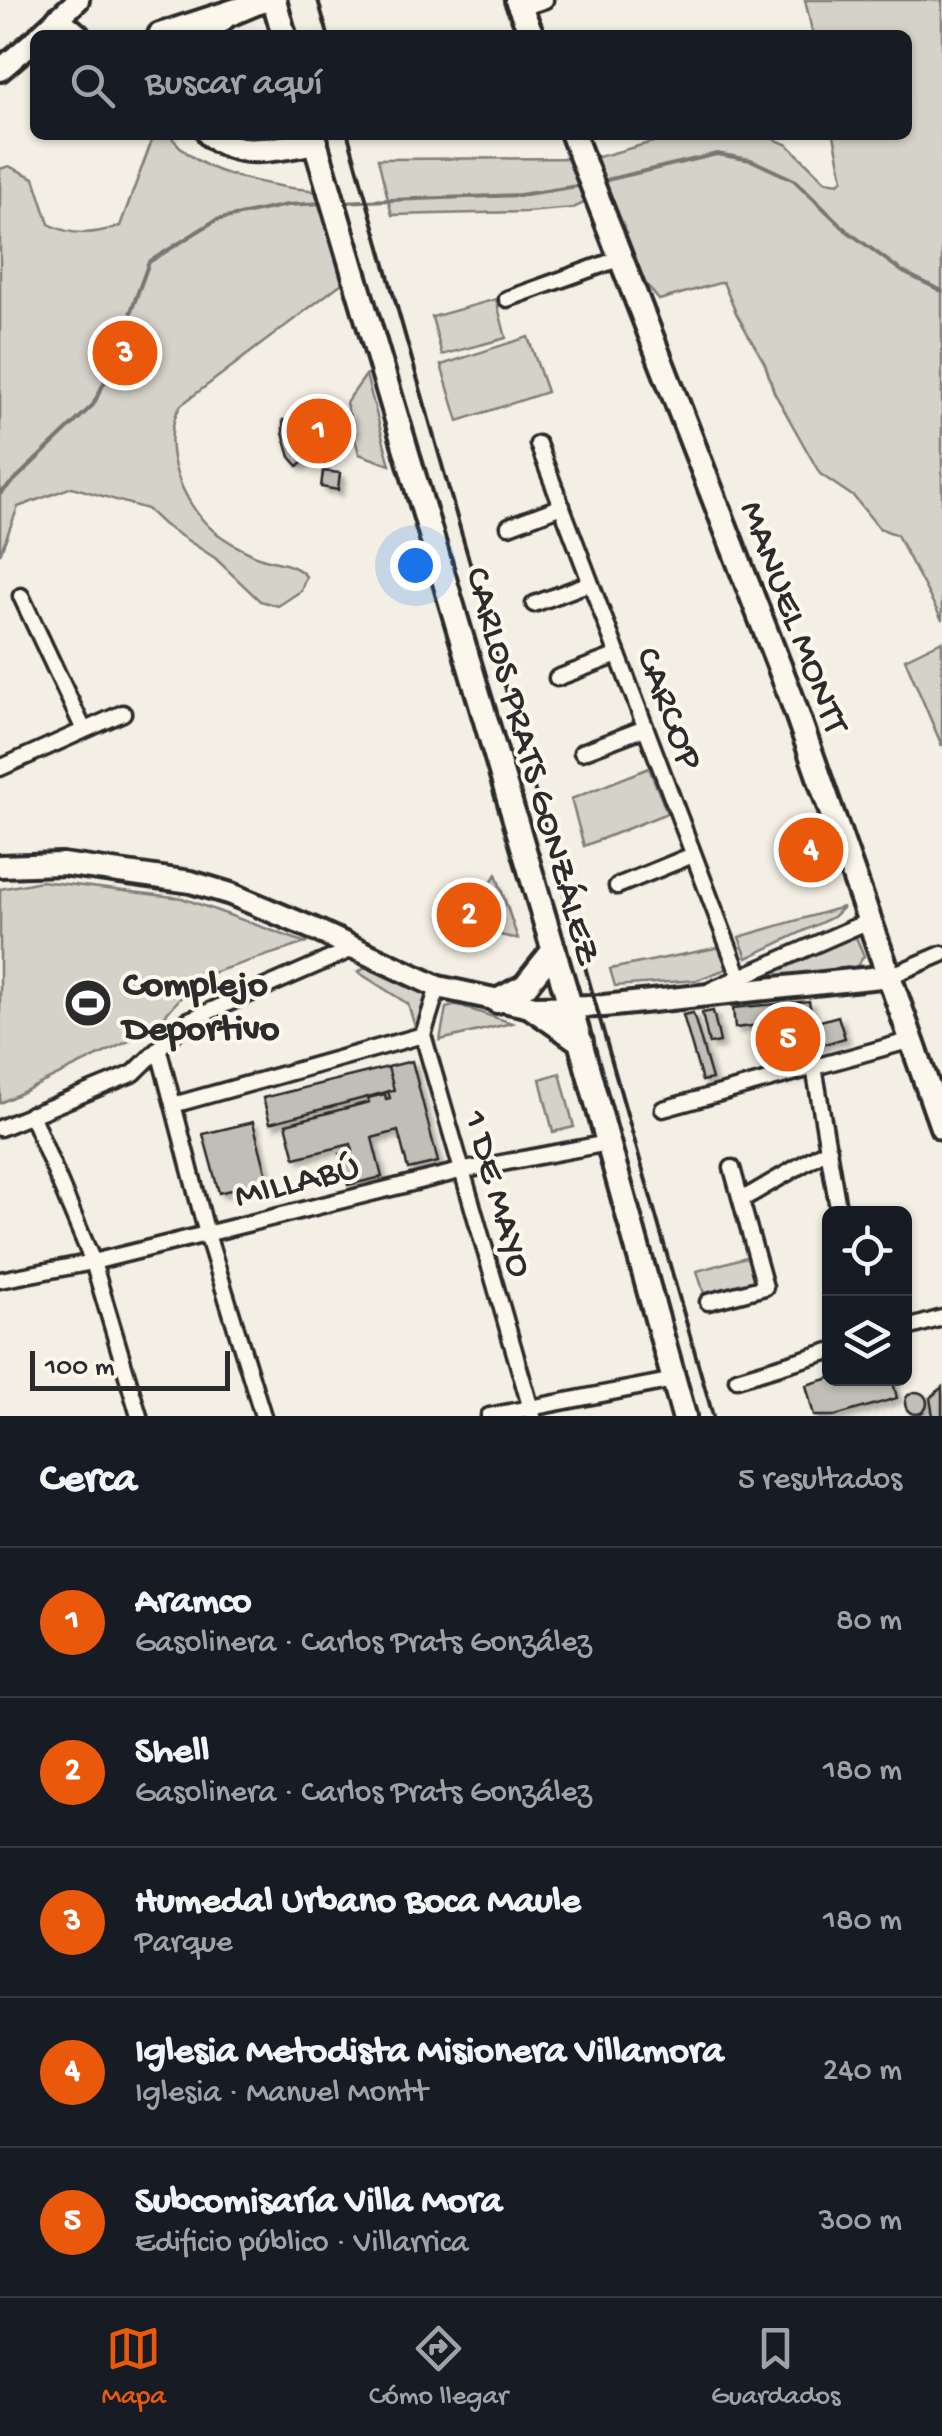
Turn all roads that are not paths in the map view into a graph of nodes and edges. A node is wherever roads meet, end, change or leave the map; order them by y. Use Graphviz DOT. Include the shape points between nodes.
graph roads {
  1 [pos="78,0"];
  2 [pos="274,0"];
  3 [pos="545,0"];
  4 [pos="519,4"];
  5 [pos="250,5"];
  6 [pos="58,18"];
  7 [pos="46,30"];
  8 [pos="71,30"];
  9 [pos="172,30"];
  10 [pos="209,30"];
  11 [pos="283,30"];
  12 [pos="530,30"];
  13 [pos="30,45"];
  14 [pos="0,70"];
  15 [pos="217,140"];
  16 [pos="308,140"];
  17 [pos="314,140"];
  18 [pos="574,140"];
  19 [pos="621,258"];
  20 [pos="507,299"];
  21 [pos="538,444"];
  22 [pos="562,506"];
  23 [pos="510,526"];
  24 [pos="590,583"];
  25 [pos="22,596"];
  26 [pos="534,604"];
  27 [pos="618,655"];
  28 [pos="556,678"];
  29 [pos="124,713"];
  30 [pos="645,728"];
  31 [pos="84,730"];
  32 [pos="582,752"];
  33 [pos="0,768"];
  34 [pos="693,855"];
  35 [pos="0,866"];
  36 [pos="617,886"];
  37 [pos="870,920"];
  38 [pos="314,928"];
  39 [pos="357,947"];
  40 [pos="554,950"];
  41 [pos="942,954"];
  42 [pos="318,965"];
  43 [pos="890,976"];
  44 [pos="742,984"];
  45 [pos="438,987"];
  46 [pos="497,1001"];
  47 [pos="531,1006"];
  48 [pos="571,1008"];
  49 [pos="422,1035"];
  50 [pos="912,1040"];
  51 [pos="581,1042"];
  52 [pos="160,1051"];
  53 [pos="814,1067"];
  54 [pos="174,1105"];
  55 [pos="663,1109"];
  56 [pos="31,1114"];
  57 [pos="942,1127"];
  58 [pos="0,1128"];
  59 [pos="608,1143"];
  60 [pos="829,1149"];
  61 [pos="732,1168"];
  62 [pos="460,1171"];
  63 [pos="741,1200"];
  64 [pos="838,1206"];
  65 [pos="208,1234"];
  66 [pos="93,1262"];
  67 [pos="0,1280"];
  68 [pos="708,1302"];
  69 [pos="942,1318"];
  70 [pos="912,1327"];
  71 [pos="822,1354"];
  72 [pos="738,1378"];
  73 [pos="674,1380"];
  74 [pos="532,1411"];
  75 [pos="139,1416"];
  76 [pos="263,1416"];
  77 [pos="488,1416"];
  78 [pos="684,1416"];
  1 -- 6 [label="street"];
  2 -- 11 [label="main road"];
  3 -- 4 [label="street"];
  4 -- 12 [label="main road"];
  5 -- 9 [label="main road"];
  5 -- 10 [label="main road"];
  6 -- 7 [label="street"];
  6 -- 8 [label="main road"];
  13 -- 14 [label="street"];
  15 -- 16 [label="main road" via="244,150"];
  17 -- 40 [label="main road, CARLOS PRATS GONZÁLEZ"];
  18 -- 19 [label="main road, MANUEL MONTT"];
  19 -- 20 [label="street"];
  19 -- 37 [label="main road, MANUEL MONTT"];
  21 -- 22 [label="street, CARCOP"];
  22 -- 23 [label="street"];
  22 -- 24 [label="street, CARCOP"];
  24 -- 26 [label="street"];
  24 -- 27 [label="street, CARCOP"];
  25 -- 31 [label="street"];
  27 -- 28 [label="street"];
  27 -- 30 [label="street, CARCOP"];
  29 -- 31 [label="street"];
  30 -- 32 [label="street"];
  30 -- 34 [label="street, CARCOP"];
  31 -- 33 [label="street"];
  34 -- 36 [label="street"];
  34 -- 44 [label="street, CARCOP"];
  35 -- 38 [label="street" via="62,864 190,882"];
  37 -- 43 [label="main road, MANUEL MONTT"];
  37 -- 44 [label="street"];
  38 -- 39 [label="street"];
  38 -- 42 [label="street" via="323,942"];
  39 -- 42 [label="street"];
  39 -- 45 [label="street"];
  40 -- 46 [label="main road" via="533,979"];
  40 -- 48 [label="main road, CARLOS PRATS GONZÁLEZ"];
  41 -- 43 [label="street"];
  42 -- 52 [label="street" via="187,1021"];
  43 -- 44 [label="street"];
  43 -- 50 [label="main road, MANUEL MONTT"];
  44 -- 48 [label="street" via="699,996"];
  45 -- 46 [label="street"];
  45 -- 49 [label="street"];
  46 -- 47 [label="street"];
  47 -- 48 [label="street"];
  47 -- 51 [label="main road"];
  48 -- 51 [label="main road, CARLOS PRATS GONZÁLEZ"];
  49 -- 54 [label="street"];
  49 -- 62 [label="street, 1 DE MAYO"];
  50 -- 53 [label="street"];
  50 -- 57 [label="main road, MANUEL MONTT"];
  51 -- 59 [label="main road, CARLOS PRATS GONZÁLEZ"];
  52 -- 54 [label="street"];
  52 -- 56 [label="street" via="134,1073"];
  53 -- 55 [label="street"];
  53 -- 60 [label="street"];
  54 -- 65 [label="street"];
  56 -- 58 [label="street"];
  56 -- 66 [label="street"];
  59 -- 62 [label="street, MILLABÚ"];
  59 -- 73 [label="main road, CARLOS PRATS GONZÁLEZ"];
  60 -- 63 [label="street"];
  60 -- 64 [label="street"];
  61 -- 63 [label="street"];
  62 -- 65 [label="street, MILLABÚ"];
  62 -- 74 [label="street, 1 DE MAYO"];
  63 -- 68 [label="street" via="766,1287"];
  65 -- 66 [label="street, MILLABÚ"];
  65 -- 76 [label="street"];
  66 -- 67 [label="street, MILLABÚ"];
  66 -- 75 [label="street"];
  69 -- 70 [label="street"];
  71 -- 72 [label="street"];
  73 -- 74 [label="street"];
  73 -- 78 [label="main road, CARLOS PRATS GONZÁLEZ"];
  74 -- 77 [label="street"];
}
